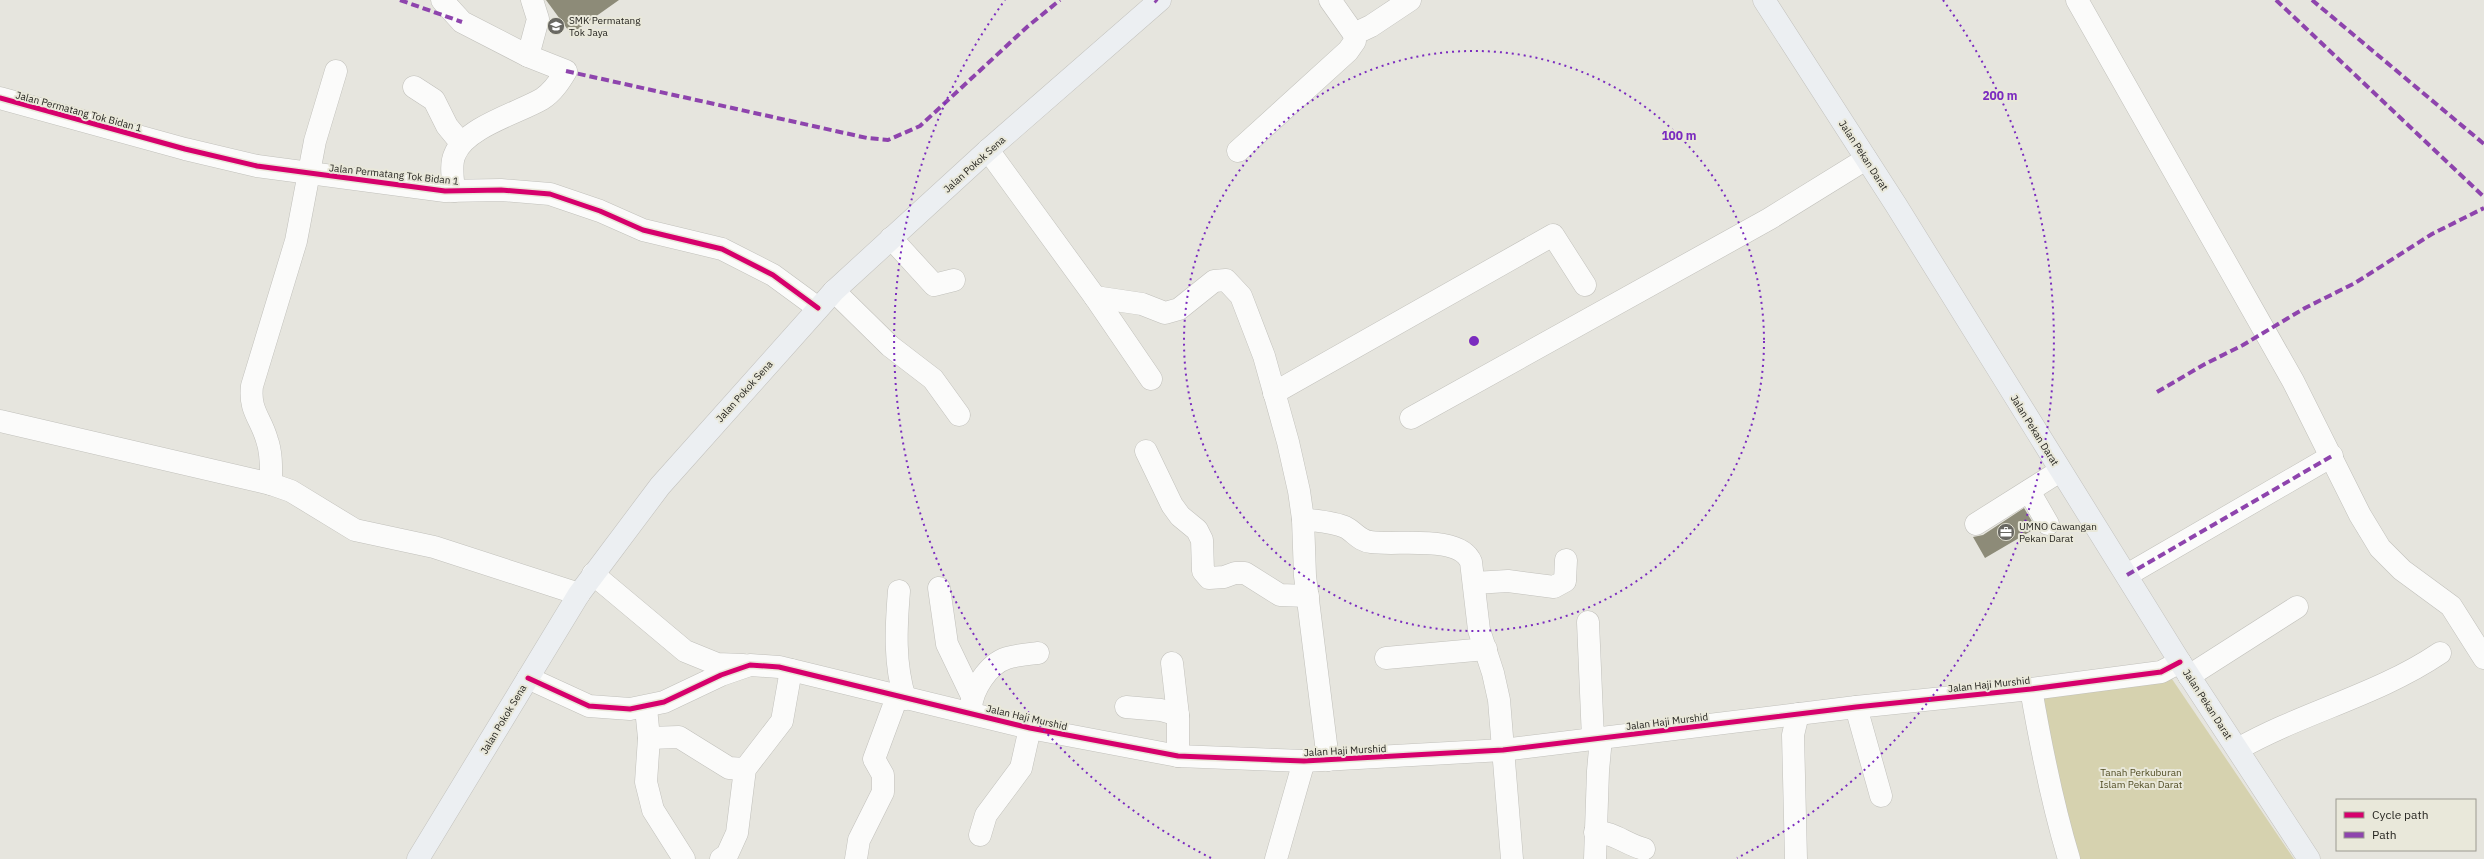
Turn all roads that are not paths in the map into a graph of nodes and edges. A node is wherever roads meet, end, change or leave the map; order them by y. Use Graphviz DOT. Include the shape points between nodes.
graph roads {
  1 [pos="442,0"];
  2 [pos="532,0"];
  3 [pos="1160,0"];
  4 [pos="1330,0"];
  5 [pos="1410,0"];
  6 [pos="1764,0"];
  7 [pos="2077,0"];
  8 [pos="1354,34"];
  9 [pos="528,56"];
  10 [pos="336,70"];
  11 [pos="414,87"];
  12 [pos="0,98"];
  13 [pos="461,143"];
  14 [pos="988,150"];
  15 [pos="1238,151"];
  16 [pos="1866,159"];
  17 [pos="308,174"];
  18 [pos="454,191"];
  19 [pos="891,238"];
  20 [pos="954,280"];
  21 [pos="1585,285"];
  22 [pos="834,292"];
  23 [pos="1095,297"];
  24 [pos="818,308"];
  25 [pos="1151,379"];
  26 [pos="1274,393"];
  27 [pos="959,415"];
  28 [pos="1411,418"];
  29 [pos="0,421"];
  30 [pos="1146,451"];
  31 [pos="2332,456"];
  32 [pos="2060,471"];
  33 [pos="271,484"];
  34 [pos="2029,491"];
  35 [pos="1303,519"];
  36 [pos="1976,524"];
  37 [pos="2048,524"];
  38 [pos="1566,560"];
  39 [pos="593,574"];
  40 [pos="2127,575"];
  41 [pos="1474,583"];
  42 [pos="938,588"];
  43 [pos="899,591"];
  44 [pos="579,594"];
  45 [pos="1308,596"];
  46 [pos="2297,607"];
  47 [pos="1588,622"];
  48 [pos="1486,649"];
  49 [pos="1038,653"];
  50 [pos="2440,653"];
  51 [pos="1386,658"];
  52 [pos="2484,658"];
  53 [pos="1172,663"];
  54 [pos="750,665"];
  55 [pos="2185,669"];
  56 [pos="791,670"];
  57 [pos="528,678"];
  58 [pos="2031,689"];
  59 [pos="901,698"];
  60 [pos="971,704"];
  61 [pos="1126,707"];
  62 [pos="1856,707"];
  63 [pos="646,708"];
  64 [pos="1798,714"];
  65 [pos="1178,715"];
  66 [pos="1030,728"];
  67 [pos="649,738"];
  68 [pos="1597,739"];
  69 [pos="2238,749"];
  70 [pos="1503,750"];
  71 [pos="1178,756"];
  72 [pos="1328,760"];
  73 [pos="1304,761"];
  74 [pos="745,769"];
  75 [pos="1881,796"];
  76 [pos="1595,832"];
  77 [pos="980,834"];
  78 [pos="1644,849"];
  79 [pos="418,859"];
  80 [pos="684,859"];
  81 [pos="721,859"];
  82 [pos="856,859"];
  83 [pos="1276,859"];
  84 [pos="1512,859"];
  85 [pos="1595,859"];
  86 [pos="1796,859"];
  87 [pos="2069,859"];
  88 [pos="2309,859"];
  1 -- 9 [label="street" via="462,22"];
  2 -- 9 [label="street" via="538,19"];
  3 -- 14 [label="main road, Jalan Pokok Sena"];
  4 -- 8 [label="street"];
  5 -- 8 [label="street"];
  6 -- 16 [label="main road, Jalan Pekan Darat"];
  7 -- 31 [label="street" via="2293,381"];
  8 -- 15 [label="street" via="1354,41 1348,51"];
  9 -- 13 [label="street" via="566,71 544,98 506,114"];
  10 -- 17 [label="street"];
  11 -- 13 [label="street" via="434,100 447,126"];
  12 -- 17 [label="street, Jalan Permatang Tok Bidan 1" via="185,149 257,166"];
  13 -- 18 [label="street" via="454,155"];
  14 -- 19 [label="main road, Jalan Pokok Sena"];
  14 -- 23 [label="street"];
  16 -- 28 [label="street" via="1769,219"];
  16 -- 32 [label="main road, Jalan Pekan Darat"];
  17 -- 18 [label="street, Jalan Permatang Tok Bidan 1"];
  17 -- 33 [label="street" via="296,241 252,386 250,401 267,439 271,459"];
  18 -- 24 [label="street, Jalan Permatang Tok Bidan 1" via="501,190 550,194 600,211 642,230 722,249 773,275"];
  19 -- 20 [label="street" via="934,285"];
  19 -- 22 [label="main road, Jalan Pokok Sena"];
  21 -- 26 [label="street" via="1554,235"];
  22 -- 24 [label="main road, Jalan Pokok Sena"];
  22 -- 27 [label="street" via="890,346 933,379"];
  23 -- 25 [label="street"];
  23 -- 26 [label="street" via="1142,304 1165,313 1179,309 1214,281 1226,280 1241,296 1264,356"];
  24 -- 39 [label="main road, Jalan Pokok Sena" via="660,486"];
  26 -- 35 [label="street" via="1288,442"];
  29 -- 33 [label="street"];
  30 -- 45 [label="street" via="1172,504 1180,516 1197,530 1202,540 1203,571 1209,578 1245,573 1280,595"];
  31 -- 40 [label="street"];
  31 -- 52 [label="street" via="2360,516 2380,548 2402,570 2451,606"];
  32 -- 34 [label="street"];
  32 -- 40 [label="main road, Jalan Pekan Darat"];
  33 -- 44 [label="street" via="292,491 355,530 434,547"];
  34 -- 36 [label="street"];
  34 -- 37 [label="street"];
  35 -- 41 [label="street" via="1345,527 1357,538 1370,542 1454,547 1468,555"];
  35 -- 45 [label="street"];
  38 -- 41 [label="street" via="1565,581 1554,587 1508,580"];
  39 -- 44 [label="main road, Jalan Pokok Sena"];
  39 -- 54 [label="street" via="686,651 717,664"];
  40 -- 55 [label="main road, Jalan Pekan Darat"];
  41 -- 48 [label="street" via="1479,630"];
  42 -- 60 [label="street" via="946,644"];
  43 -- 59 [label="street" via="896,633"];
  44 -- 57 [label="main road, Jalan Pokok Sena"];
  45 -- 72 [label="street"];
  46 -- 55 [label="street, Jalan Haji Murshid"];
  47 -- 68 [label="street"];
  48 -- 51 [label="street"];
  48 -- 70 [label="street" via="1499,700"];
  49 -- 60 [label="street" via="1006,658 988,672"];
  50 -- 69 [label="street" via="2401,676 2275,729"];
  53 -- 65 [label="street"];
  54 -- 56 [label="street, Jalan Haji Murshid"];
  54 -- 63 [label="street, Jalan Haji Murshid"];
  55 -- 58 [label="street, Jalan Haji Murshid"];
  55 -- 69 [label="main road, Jalan Pekan Darat"];
  56 -- 59 [label="street, Jalan Haji Murshid"];
  56 -- 74 [label="street" via="782,722"];
  57 -- 63 [label="street, Jalan Haji Murshid" via="589,706"];
  57 -- 79 [label="main road, Jalan Pokok Sena"];
  58 -- 62 [label="street, Jalan Haji Murshid"];
  58 -- 87 [label="street" via="2045,769"];
  59 -- 60 [label="street, Jalan Haji Murshid"];
  59 -- 82 [label="street" via="874,759 883,775 883,792 859,840"];
  60 -- 66 [label="street, Jalan Haji Murshid"];
  61 -- 65 [label="street" via="1161,710"];
  62 -- 64 [label="street, Jalan Haji Murshid"];
  62 -- 75 [label="street"];
  63 -- 67 [label="street"];
  64 -- 68 [label="street, Jalan Haji Murshid"];
  64 -- 86 [label="street" via="1793,734"];
  65 -- 71 [label="street"];
  66 -- 71 [label="street, Jalan Haji Murshid"];
  66 -- 77 [label="street" via="1021,768 986,815"];
  67 -- 74 [label="street" via="679,737 729,768"];
  67 -- 80 [label="street" via="646,782 653,810"];
  68 -- 70 [label="street, Jalan Haji Murshid"];
  68 -- 76 [label="street"];
  69 -- 88 [label="main road, Jalan Pekan Darat"];
  70 -- 72 [label="street, Jalan Haji Murshid"];
  70 -- 84 [label="street"];
  71 -- 73 [label="street, Jalan Haji Murshid"];
  72 -- 73 [label="street, Jalan Haji Murshid"];
  73 -- 83 [label="street"];
  74 -- 81 [label="street" via="737,833 727,855"];
  76 -- 78 [label="street" via="1603,832"];
  76 -- 85 [label="street"];
}
